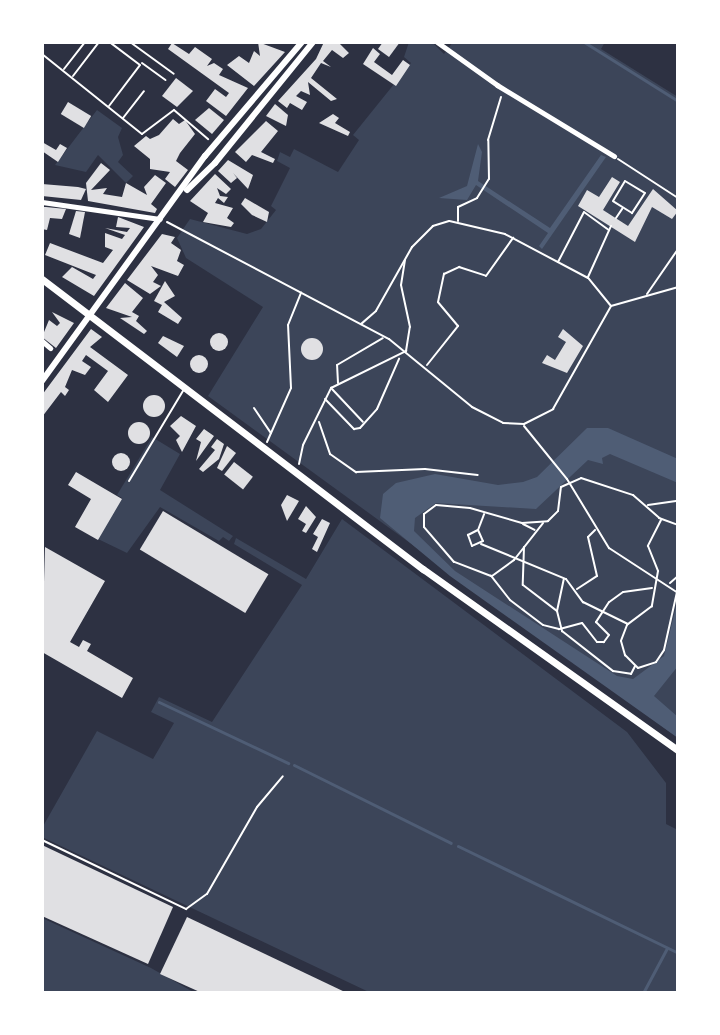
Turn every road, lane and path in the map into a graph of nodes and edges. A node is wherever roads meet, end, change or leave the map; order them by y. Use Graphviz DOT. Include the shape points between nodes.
graph roads {
  1 [pos="85,42"];
  2 [pos="99,42"];
  3 [pos="110,42"];
  4 [pos="130,42"];
  5 [pos="302,42"];
  6 [pos="313,42"];
  7 [pos="437,42"];
  8 [pos="42,54"];
  9 [pos="148,55"];
  10 [pos="141,64"];
  11 [pos="64,69"];
  12 [pos="174,74"];
  13 [pos="73,76"];
  14 [pos="165,80"];
  15 [pos="504,90"];
  16 [pos="144,91"];
  17 [pos="109,106"];
  18 [pos="123,118"];
  19 [pos="215,145"];
  20 [pos="614,156"];
  21 [pos="640,177"];
  22 [pos="635,187"];
  23 [pos="179,198"];
  24 [pos="678,198"];
  25 [pos="42,202"];
  26 [pos="623,207"];
  27 [pos="616,218"];
  28 [pos="162,219"];
  29 [pos="458,222"];
  30 [pos="611,226"];
  31 [pos="609,230"];
  32 [pos="513,238"];
  33 [pos="678,249"];
  34 [pos="405,259"];
  35 [pos="558,263"];
  36 [pos="588,278"];
  37 [pos="42,279"];
  38 [pos="678,287"];
  39 [pos="302,292"];
  40 [pos="647,295"];
  41 [pos="608,297"];
  42 [pos="618,301"];
  43 [pos="611,306"];
  44 [pos="92,313"];
  45 [pos="361,324"];
  46 [pos="384,337"];
  47 [pos="42,341"];
  48 [pos="50,348"];
  49 [pos="406,351"];
  50 [pos="399,358"];
  51 [pos="426,366"];
  52 [pos="42,381"];
  53 [pos="338,384"];
  54 [pos="185,388"];
  55 [pos="331,388"];
  56 [pos="325,399"];
  57 [pos="254,408"];
  58 [pos="319,421"];
  59 [pos="365,423"];
  60 [pos="524,424"];
  61 [pos="272,434"];
  62 [pos="263,450"];
  63 [pos="293,473"];
  64 [pos="478,475"];
  65 [pos="567,480"];
  66 [pos="129,481"];
  67 [pos="678,501"];
  68 [pos="646,505"];
  69 [pos="484,514"];
  70 [pos="662,519"];
  71 [pos="545,521"];
  72 [pos="522,523"];
  73 [pos="678,525"];
  74 [pos="595,529"];
  75 [pos="478,530"];
  76 [pos="536,530"];
  77 [pos="481,544"];
  78 [pos="524,547"];
  79 [pos="517,555"];
  80 [pos="526,564"];
  81 [pos="491,576"];
  82 [pos="678,576"];
  83 [pos="564,578"];
  84 [pos="655,579"];
  85 [pos="669,584"];
  86 [pos="652,588"];
  87 [pos="576,589"];
  88 [pos="677,592"];
  89 [pos="557,611"];
  90 [pos="601,612"];
  91 [pos="629,624"];
  92 [pos="562,629"];
  93 [pos="635,666"];
  94 [pos="678,750"];
  95 [pos="283,776"];
  96 [pos="42,840"];
  1 -- 11 [label="path"];
  2 -- 13 [label="path"];
  3 -- 10 [label="path"];
  4 -- 9 [label="path"];
  5 -- 19 [label="street"];
  6 -- 23 [label="street" via="215,163"];
  7 -- 15 [label="street"];
  8 -- 11 [label="path"];
  9 -- 10 [label="path"];
  9 -- 12 [label="path"];
  10 -- 14 [label="path"];
  10 -- 17 [label="path"];
  11 -- 13 [label="path"];
  13 -- 17 [label="path"];
  15 -- 20 [label="street"];
  15 -- 29 [label="path" via="488,140 484,188 472,202 458,207"];
  16 -- 18 [label="path"];
  17 -- 18 [label="path"];
  18 -- 19 [label="path" via="142,134 174,110"];
  19 -- 23 [label="street"];
  20 -- 21 [label="path"];
  21 -- 22 [label="path"];
  21 -- 24 [label="path"];
  22 -- 26 [label="path" via="645,193 632,213"];
  22 -- 26 [label="path" via="625,181 613,201"];
  23 -- 28 [label="street"];
  25 -- 28 [label="street"];
  26 -- 27 [label="path"];
  28 -- 39 [label="path"];
  28 -- 44 [label="street"];
  29 -- 32 [label="path"];
  29 -- 34 [label="path" via="433,226"];
  30 -- 31 [label="path"];
  31 -- 35 [label="path" via="584,212"];
  31 -- 36 [label="path"];
  32 -- 35 [label="path"];
  32 -- 51 [label="path" via="486,276 459,267 444,274 438,302 458,326"];
  33 -- 40 [label="path"];
  34 -- 45 [label="path" via="376,311"];
  34 -- 49 [label="path" via="401,285 410,327"];
  35 -- 36 [label="path"];
  36 -- 41 [label="path"];
  37 -- 44 [label="main road"];
  38 -- 40 [label="path"];
  39 -- 45 [label="path"];
  39 -- 61 [label="path" via="288,325 291,388"];
  40 -- 42 [label="path"];
  41 -- 42 [label="path"];
  41 -- 43 [label="path"];
  42 -- 43 [label="path"];
  43 -- 60 [label="path" via="553,409"];
  44 -- 52 [label="street"];
  44 -- 54 [label="main road"];
  45 -- 46 [label="path"];
  46 -- 49 [label="path"];
  46 -- 53 [label="path" via="337,365"];
  47 -- 48 [label="street"];
  49 -- 50 [label="path"];
  49 -- 51 [label="path"];
  50 -- 53 [label="path"];
  50 -- 59 [label="path" via="391,383"];
  51 -- 60 [label="path" via="483,414"];
  53 -- 55 [label="path"];
  54 -- 62 [label="main road"];
  54 -- 66 [label="lane"];
  55 -- 56 [label="path"];
  55 -- 59 [label="path"];
  56 -- 58 [label="path"];
  56 -- 59 [label="path" via="354,429"];
  57 -- 61 [label="path" via="267,419"];
  58 -- 63 [label="path"];
  58 -- 64 [label="path" via="330,454 356,472 425,469"];
  60 -- 65 [label="path"];
  61 -- 62 [label="path"];
  62 -- 63 [label="main road"];
  63 -- 94 [label="main road"];
  65 -- 68 [label="path" via="610,484"];
  65 -- 71 [label="path" via="557,493 558,511"];
  65 -- 74 [label="path"];
  67 -- 68 [label="path" via="659,499"];
  68 -- 70 [label="path"];
  69 -- 72 [label="path"];
  69 -- 75 [label="path"];
  69 -- 81 [label="path" via="436,505 424,514 424,527 459,566"];
  70 -- 73 [label="path"];
  70 -- 84 [label="path" via="648,546 658,571"];
  71 -- 72 [label="path"];
  71 -- 76 [label="path"];
  72 -- 76 [label="path"];
  74 -- 84 [label="path" via="619,558"];
  74 -- 87 [label="path" via="588,537 597,576"];
  75 -- 77 [label="path" via="483,534"];
  75 -- 77 [label="path" via="469,532 468,541"];
  76 -- 78 [label="path"];
  77 -- 79 [label="path"];
  78 -- 79 [label="path"];
  78 -- 80 [label="path"];
  79 -- 80 [label="path"];
  79 -- 81 [label="path"];
  80 -- 83 [label="path"];
  80 -- 89 [label="path" via="526,589"];
  81 -- 92 [label="path" via="528,616"];
  82 -- 85 [label="path"];
  83 -- 87 [label="path"];
  83 -- 89 [label="path"];
  84 -- 85 [label="path"];
  84 -- 86 [label="path"];
  85 -- 88 [label="path"];
  86 -- 90 [label="path" via="623,592"];
  86 -- 91 [label="path" via="650,610"];
  87 -- 90 [label="path" via="583,602"];
  88 -- 93 [label="path" via="664,650 648,667"];
  89 -- 92 [label="path"];
  90 -- 91 [label="path"];
  90 -- 92 [label="path" via="596,622 609,635 604,642 597,642 582,623"];
  91 -- 93 [label="path" via="622,648"];
  92 -- 93 [label="path" via="613,671 631,674"];
  95 -- 96 [label="path" via="257,807 207,894 186,909"];
}
